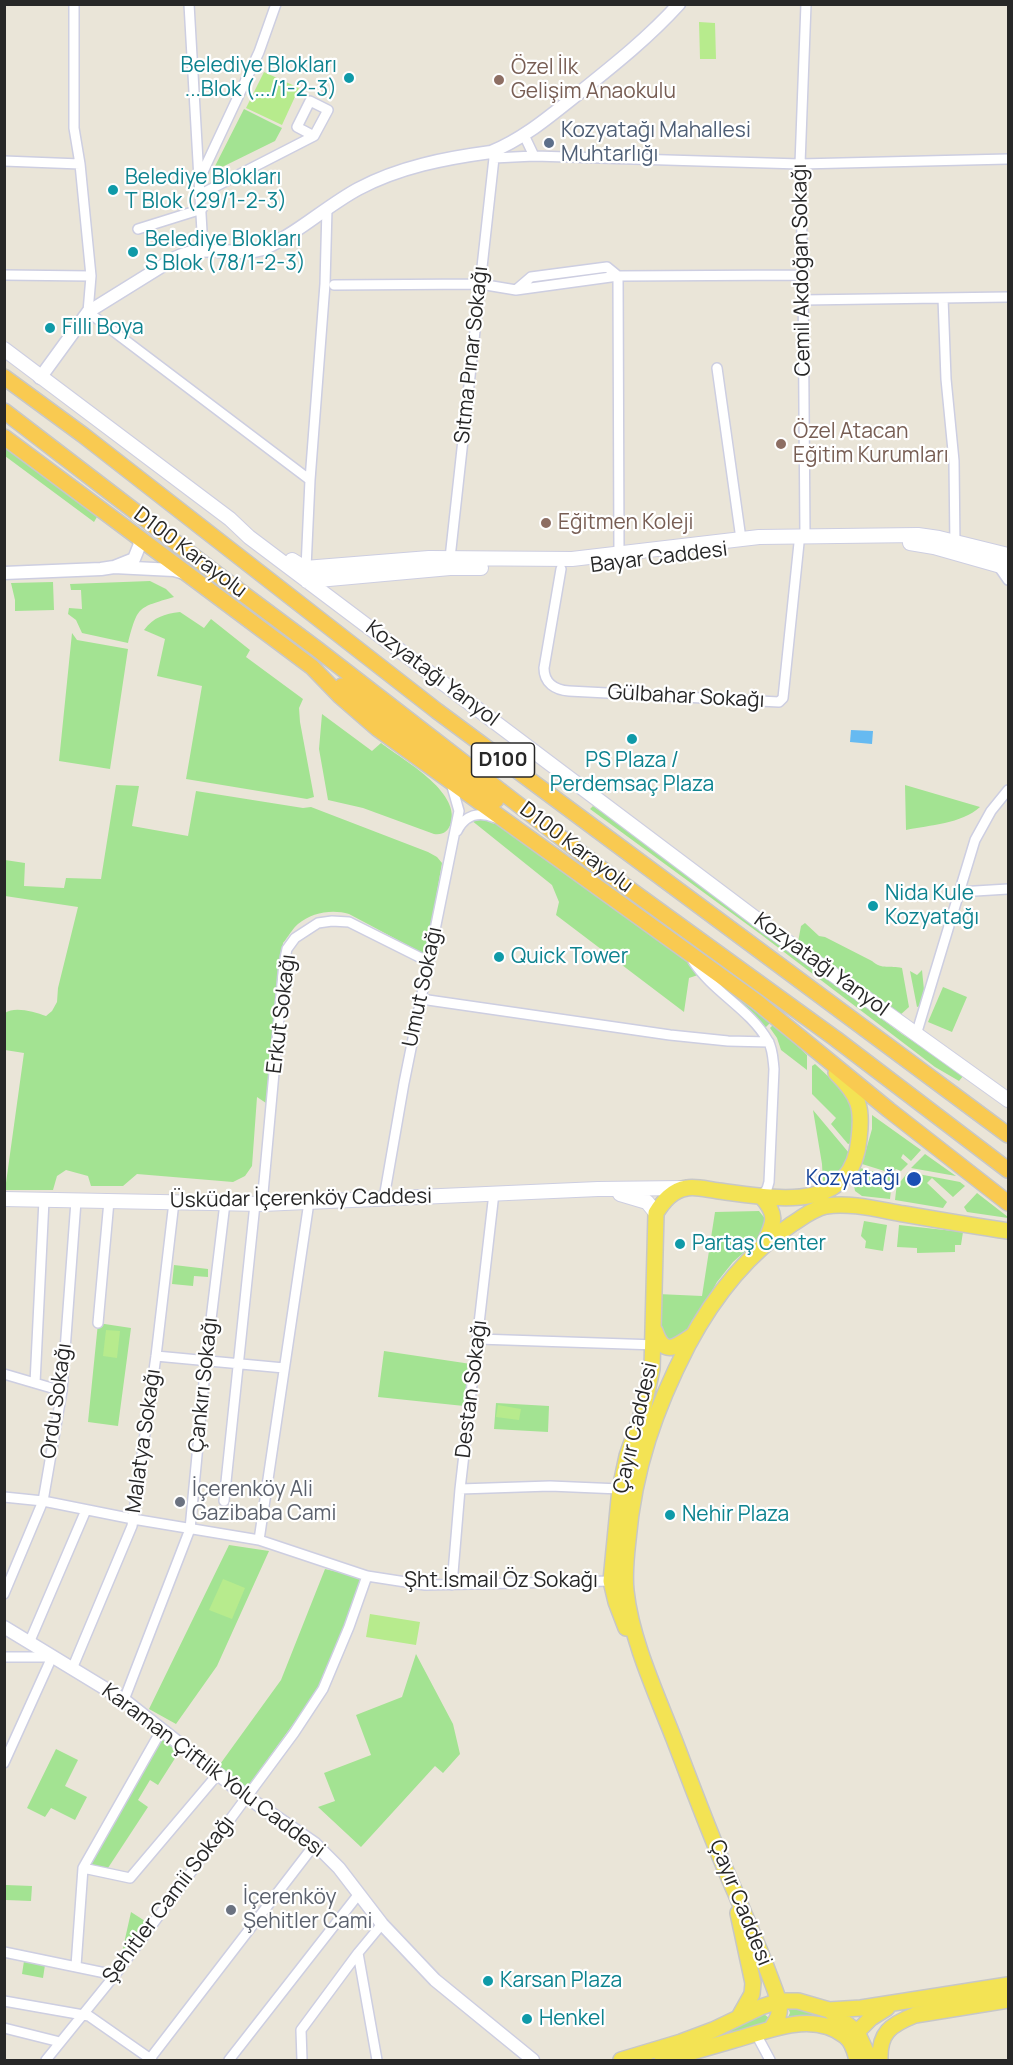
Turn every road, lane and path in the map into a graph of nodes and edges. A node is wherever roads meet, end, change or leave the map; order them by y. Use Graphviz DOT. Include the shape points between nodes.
graph roads {
  1 [pos="74,4"];
  2 [pos="189,4"];
  3 [pos="276,4"];
  4 [pos="679,4"];
  5 [pos="806,4"];
  6 [pos="524,135"];
  7 [pos="314,136"];
  8 [pos="492,155"];
  9 [pos="534,156"];
  10 [pos="1008,159"];
  11 [pos="4,161"];
  12 [pos="80,164"];
  13 [pos="800,164"];
  14 [pos="199,180"];
  15 [pos="201,194"];
  16 [pos="327,208"];
  17 [pos="202,209"];
  18 [pos="138,229"];
  19 [pos="203,249"];
  20 [pos="4,275"];
  21 [pos="803,275"];
  22 [pos="91,276"];
  23 [pos="618,276"];
  24 [pos="480,284"];
  25 [pos="334,285"];
  26 [pos="1008,297"];
  27 [pos="943,298"];
  28 [pos="803,300"];
  29 [pos="88,312"];
  30 [pos="4,349"];
  31 [pos="717,368"];
  32 [pos="4,377"];
  33 [pos="40,378"];
  34 [pos="4,411"];
  35 [pos="5,437"];
  36 [pos="310,480"];
  37 [pos="137,535"];
  38 [pos="741,539"];
  39 [pos="802,539"];
  40 [pos="957,548"];
  41 [pos="619,554"];
  42 [pos="1008,555"];
  43 [pos="450,558"];
  44 [pos="994,564"];
  45 [pos="114,567"];
  46 [pos="1008,568"];
  47 [pos="561,569"];
  48 [pos="4,573"];
  49 [pos="307,574"];
  50 [pos="192,575"];
  51 [pos="1008,580"];
  52 [pos="312,667"];
  53 [pos="447,778"];
  54 [pos="1008,790"];
  55 [pos="510,825"];
  56 [pos="455,836"];
  57 [pos="599,867"];
  58 [pos="1008,889"];
  59 [pos="959,892"];
  60 [pos="688,954"];
  61 [pos="429,962"];
  62 [pos="421,999"];
  63 [pos="916,1035"];
  64 [pos="769,1042"];
  65 [pos="808,1045"];
  66 [pos="1008,1100"];
  67 [pos="1008,1135"];
  68 [pos="1008,1170"];
  69 [pos="846,1177"];
  70 [pos="686,1188"];
  71 [pos="598,1189"];
  72 [pos="494,1193"];
  73 [pos="761,1196"];
  74 [pos="384,1198"];
  75 [pos="4,1199"];
  76 [pos="44,1200"];
  77 [pos="76,1201"];
  78 [pos="109,1201"];
  79 [pos="174,1202"];
  80 [pos="309,1202"];
  81 [pos="225,1203"];
  82 [pos="1008,1203"];
  83 [pos="259,1204"];
  84 [pos="867,1208"];
  85 [pos="656,1213"];
  86 [pos="1008,1232"];
  87 [pos="764,1245"];
  88 [pos="98,1323"];
  89 [pos="694,1335"];
  90 [pos="478,1339"];
  91 [pos="657,1341"];
  92 [pos="156,1356"];
  93 [pos="206,1361"];
  94 [pos="239,1364"];
  95 [pos="284,1368"];
  96 [pos="4,1374"];
  97 [pos="35,1383"];
  98 [pos="62,1391"];
  99 [pos="460,1489"];
  100 [pos="620,1489"];
  101 [pos="4,1497"];
  102 [pos="43,1501"];
  103 [pos="224,1501"];
  104 [pos="86,1510"];
  105 [pos="133,1519"];
  106 [pos="190,1529"];
  107 [pos="259,1540"];
  108 [pos="367,1576"];
  109 [pos="611,1581"];
  110 [pos="452,1585"];
  111 [pos="4,1594"];
  112 [pos="4,1627"];
  113 [pos="29,1643"];
  114 [pos="4,1657"];
  115 [pos="52,1657"];
  116 [pos="72,1669"];
  117 [pos="647,1671"];
  118 [pos="124,1700"];
  119 [pos="162,1730"];
  120 [pos="4,1763"];
  121 [pos="218,1774"];
  122 [pos="247,1797"];
  123 [pos="315,1844"];
  124 [pos="83,1868"];
  125 [pos="735,1892"];
  126 [pos="358,1895"];
  127 [pos="382,1924"];
  128 [pos="4,1952"];
  129 [pos="358,1953"];
  130 [pos="76,1966"];
  131 [pos="115,1975"];
  132 [pos="1008,1985"];
  133 [pos="1008,2000"];
  134 [pos="4,2001"];
  135 [pos="779,2001"];
  136 [pos="897,2003"];
  137 [pos="829,2010"];
  138 [pos="82,2015"];
  139 [pos="739,2018"];
  140 [pos="4,2028"];
  141 [pos="771,2028"];
  142 [pos="857,2032"];
  143 [pos="756,2034"];
  144 [pos="60,2042"];
  145 [pos="527,2058"];
  146 [pos="150,2060"];
  147 [pos="862,2060"];
  148 [pos="46,2061"];
  149 [pos="229,2061"];
  150 [pos="302,2061"];
  151 [pos="377,2061"];
  152 [pos="621,2061"];
  153 [pos="662,2061"];
  154 [pos="770,2061"];
  155 [pos="880,2061"];
  1 -- 12 [label="street" via="74,117"];
  2 -- 14 [label="street"];
  3 -- 14 [label="street" via="259,52"];
  4 -- 6 [label="street" via="636,47"];
  5 -- 13 [label="street, Cemil Akdoğan Sokağı"];
  6 -- 8 [label="street"];
  6 -- 9 [label="street"];
  7 -- 15 [label="street"];
  8 -- 9 [label="street"];
  8 -- 16 [label="street" via="428,163 393,174"];
  8 -- 24 [label="street, Sıtma Pınar Sokağı"];
  9 -- 13 [label="street"];
  10 -- 13 [label="street"];
  11 -- 12 [label="street"];
  12 -- 22 [label="street"];
  13 -- 21 [label="street, Cemil Akdoğan Sokağı"];
  14 -- 15 [label="street"];
  15 -- 17 [label="street"];
  16 -- 19 [label="street" via="263,249"];
  16 -- 36 [label="street"];
  17 -- 18 [label="street"];
  17 -- 19 [label="street"];
  19 -- 29 [label="street" via="185,253"];
  20 -- 22 [label="street"];
  21 -- 23 [label="street"];
  21 -- 28 [label="street, Cemil Akdoğan Sokağı"];
  22 -- 29 [label="street"];
  23 -- 24 [label="street" via="516,290"];
  23 -- 41 [label="street"];
  24 -- 25 [label="street"];
  24 -- 43 [label="street, Sıtma Pınar Sokağı"];
  26 -- 27 [label="street"];
  27 -- 28 [label="street"];
  27 -- 40 [label="street"];
  28 -- 39 [label="street, Cemil Akdoğan Sokağı"];
  29 -- 33 [label="street"];
  29 -- 36 [label="street"];
  30 -- 33 [label="main road, Kozyatağı Yanyol"];
  31 -- 38 [label="street"];
  32 -- 67 [label="highway, D100 Karayolu / D100" via="437,711"];
  33 -- 49 [label="main road, Kozyatağı Yanyol" via="249,537"];
  34 -- 57 [label="highway, D100 Karayolu / D100"];
  35 -- 37 [label="highway, D100"];
  36 -- 49 [label="street"];
  37 -- 45 [label="street" via="140,544 134,559"];
  37 -- 50 [label="highway, D100"];
  38 -- 39 [label="main road, Bayar Caddesi"];
  38 -- 41 [label="main road, Bayar Caddesi"];
  39 -- 40 [label="main road, Bayar Caddesi"];
  39 -- 47 [label="main road, Bayar Caddesi"];
  39 -- 47 [label="street, Gülbahar Sokağı" via="783,698 779,702 569,691 553,686 544,668"];
  40 -- 42 [label="main road, Bayar Caddesi"];
  40 -- 44 [label="main road, Bayar Caddesi"];
  41 -- 43 [label="main road, Bayar Caddesi" via="561,560"];
  43 -- 49 [label="main road, Bayar Caddesi"];
  44 -- 46 [label="main road, Bayar Caddesi"];
  44 -- 51 [label="street"];
  45 -- 48 [label="street"];
  45 -- 50 [label="street" via="174,570"];
  47 -- 49 [label="main road, Bayar Caddesi" via="459,568"];
  49 -- 63 [label="main road, Kozyatağı Yanyol" via="771,930"];
  50 -- 52 [label="highway, D100"];
  52 -- 53 [label="highway, D100" via="378,729"];
  52 -- 57 [label="highway" via="494,799"];
  53 -- 55 [label="highway, D100"];
  53 -- 56 [label="street, Umut Sokağı" via="459,811"];
  54 -- 59 [label="street" via="979,830"];
  55 -- 56 [label="street" via="486,814 476,814 460,825"];
  55 -- 60 [label="highway, D100"];
  56 -- 61 [label="street, Umut Sokağı"];
  57 -- 68 [label="highway, D100 Karayolu / D100"];
  58 -- 59 [label="street"];
  59 -- 63 [label="street"];
  60 -- 64 [label="street" via="702,974 750,1018"];
  60 -- 65 [label="highway, D100" via="758,1002"];
  61 -- 62 [label="street, Umut Sokağı"];
  61 -- 83 [label="street, Erkut Sokağı" via="349,922 318,923 295,938 287,949"];
  62 -- 64 [label="street" via="675,1035"];
  62 -- 74 [label="street, Umut Sokağı"];
  63 -- 66 [label="main road, Kozyatağı Yanyol"];
  64 -- 73 [label="street" via="774,1069 769,1182"];
  65 -- 69 [label="main road" via="859,1102 859,1148"];
  65 -- 82 [label="highway, D100"];
  69 -- 73 [label="main road, Üsküdar İçerenköy Caddesi" via="819,1195"];
  69 -- 84 [label="main road" via="851,1199"];
  70 -- 71 [label="main road, Üsküdar İçerenköy Caddesi"];
  70 -- 73 [label="main road, Üsküdar İçerenköy Caddesi"];
  70 -- 85 [label="main road" via="663,1201"];
  71 -- 72 [label="main road, Üsküdar İçerenköy Caddesi"];
  71 -- 85 [label="main road, Üsküdar İçerenköy Caddesi" via="638,1198"];
  72 -- 74 [label="main road, Üsküdar İçerenköy Caddesi"];
  72 -- 90 [label="street, Destan Sokağı"];
  73 -- 87 [label="main road" via="771,1208 773,1226"];
  74 -- 80 [label="main road, Üsküdar İçerenköy Caddesi"];
  75 -- 76 [label="main road, Üsküdar İçerenköy Caddesi"];
  76 -- 77 [label="main road, Üsküdar İçerenköy Caddesi"];
  76 -- 97 [label="street"];
  77 -- 78 [label="main road, Üsküdar İçerenköy Caddesi"];
  77 -- 98 [label="street, Ordu Sokağı"];
  78 -- 79 [label="main road, Üsküdar İçerenköy Caddesi"];
  78 -- 88 [label="street"];
  79 -- 81 [label="main road, Üsküdar İçerenköy Caddesi"];
  79 -- 92 [label="street, Malatya Sokağı"];
  80 -- 83 [label="main road, Üsküdar İçerenköy Caddesi"];
  80 -- 95 [label="street"];
  81 -- 83 [label="main road, Üsküdar İçerenköy Caddesi"];
  81 -- 93 [label="street, Çankırı Sokağı"];
  83 -- 94 [label="street, Erkut Sokağı"];
  84 -- 86 [label="main road, Çayır Caddesi"];
  84 -- 87 [label="main road, Çayır Caddesi" via="833,1206 812,1211"];
  85 -- 91 [label="main road, Çayır Caddesi"];
  87 -- 89 [label="main road, Çayır Caddesi" via="726,1284"];
  89 -- 91 [label="main road" via="673,1347"];
  89 -- 117 [label="main road, Çayır Caddesi" via="652,1421 631,1504 626,1592"];
  90 -- 91 [label="street"];
  90 -- 99 [label="street, Destan Sokağı"];
  91 -- 100 [label="main road, Çayır Caddesi"];
  92 -- 93 [label="street"];
  92 -- 105 [label="street, Malatya Sokağı"];
  93 -- 94 [label="street"];
  93 -- 106 [label="street, Çankırı Sokağı"];
  94 -- 95 [label="street"];
  94 -- 103 [label="street, Erkut Sokağı"];
  95 -- 107 [label="street"];
  96 -- 97 [label="street"];
  97 -- 98 [label="street"];
  98 -- 102 [label="street, Ordu Sokağı"];
  99 -- 100 [label="street"];
  99 -- 110 [label="street, Destan Sokağı"];
  100 -- 109 [label="main road, Çayır Caddesi"];
  101 -- 102 [label="street, Şht.İsmail Öz Sokağı"];
  102 -- 104 [label="street, Şht.İsmail Öz Sokağı"];
  102 -- 111 [label="street, Ordu Sokağı"];
  104 -- 105 [label="street, Şht.İsmail Öz Sokağı"];
  104 -- 113 [label="street"];
  105 -- 106 [label="street, Şht.İsmail Öz Sokağı"];
  105 -- 116 [label="street, Malatya Sokağı"];
  106 -- 107 [label="street, Şht.İsmail Öz Sokağı"];
  106 -- 118 [label="street, Çankırı Sokağı"];
  107 -- 108 [label="street, Şht.İsmail Öz Sokağı"];
  108 -- 110 [label="street, Şht.İsmail Öz Sokağı"];
  108 -- 122 [label="street, Şehitler Camii Sokağı" via="323,1689"];
  109 -- 110 [label="street, Şht.İsmail Öz Sokağı"];
  109 -- 117 [label="main road, Çayır Caddesi" via="635,1651"];
  112 -- 113 [label="street, Karaman Çiftlik Yolu Caddesi"];
  113 -- 115 [label="street, Karaman Çiftlik Yolu Caddesi"];
  114 -- 115 [label="street"];
  115 -- 116 [label="street, Karaman Çiftlik Yolu Caddesi"];
  115 -- 120 [label="street"];
  116 -- 118 [label="street, Karaman Çiftlik Yolu Caddesi"];
  117 -- 125 [label="main road, Çayır Caddesi"];
  118 -- 119 [label="street, Karaman Çiftlik Yolu Caddesi"];
  119 -- 121 [label="street, Karaman Çiftlik Yolu Caddesi"];
  119 -- 124 [label="street"];
  121 -- 122 [label="street, Karaman Çiftlik Yolu Caddesi"];
  121 -- 124 [label="street" via="130,1878"];
  122 -- 123 [label="street, Karaman Çiftlik Yolu Caddesi"];
  122 -- 131 [label="street, Şehitler Camii Sokağı"];
  123 -- 126 [label="street, Karaman Çiftlik Yolu Caddesi"];
  123 -- 146 [label="street"];
  124 -- 130 [label="street"];
  125 -- 135 [label="main road, Çayır Caddesi"];
  125 -- 139 [label="main road" via="753,1983 752,1994"];
  126 -- 127 [label="street, Karaman Çiftlik Yolu Caddesi"];
  126 -- 149 [label="street"];
  127 -- 129 [label="street"];
  127 -- 145 [label="street, Karaman Çiftlik Yolu Caddesi" via="435,1980"];
  128 -- 130 [label="street"];
  129 -- 150 [label="street" via="301,2030"];
  129 -- 151 [label="street"];
  130 -- 131 [label="street"];
  131 -- 138 [label="street, Şehitler Camii Sokağı"];
  132 -- 136 [label="main road"];
  133 -- 155 [label="main road" via="905,2019 882,2039"];
  134 -- 138 [label="street"];
  135 -- 137 [label="main road" via="798,2001"];
  135 -- 139 [label="main road"];
  135 -- 141 [label="main road" via="779,2016"];
  136 -- 137 [label="main road"];
  136 -- 142 [label="main road" via="871,2018"];
  137 -- 142 [label="main road"];
  138 -- 144 [label="street, Şehitler Camii Sokağı"];
  138 -- 146 [label="street" via="89,2016"];
  139 -- 152 [label="main road"];
  140 -- 144 [label="street"];
  141 -- 143 [label="main road"];
  141 -- 147 [label="main road" via="822,2025 846,2036"];
  142 -- 147 [label="main road"];
  143 -- 153 [label="main road"];
  143 -- 154 [label="street"];
  144 -- 148 [label="street, Şehitler Camii Sokağı"];
}
